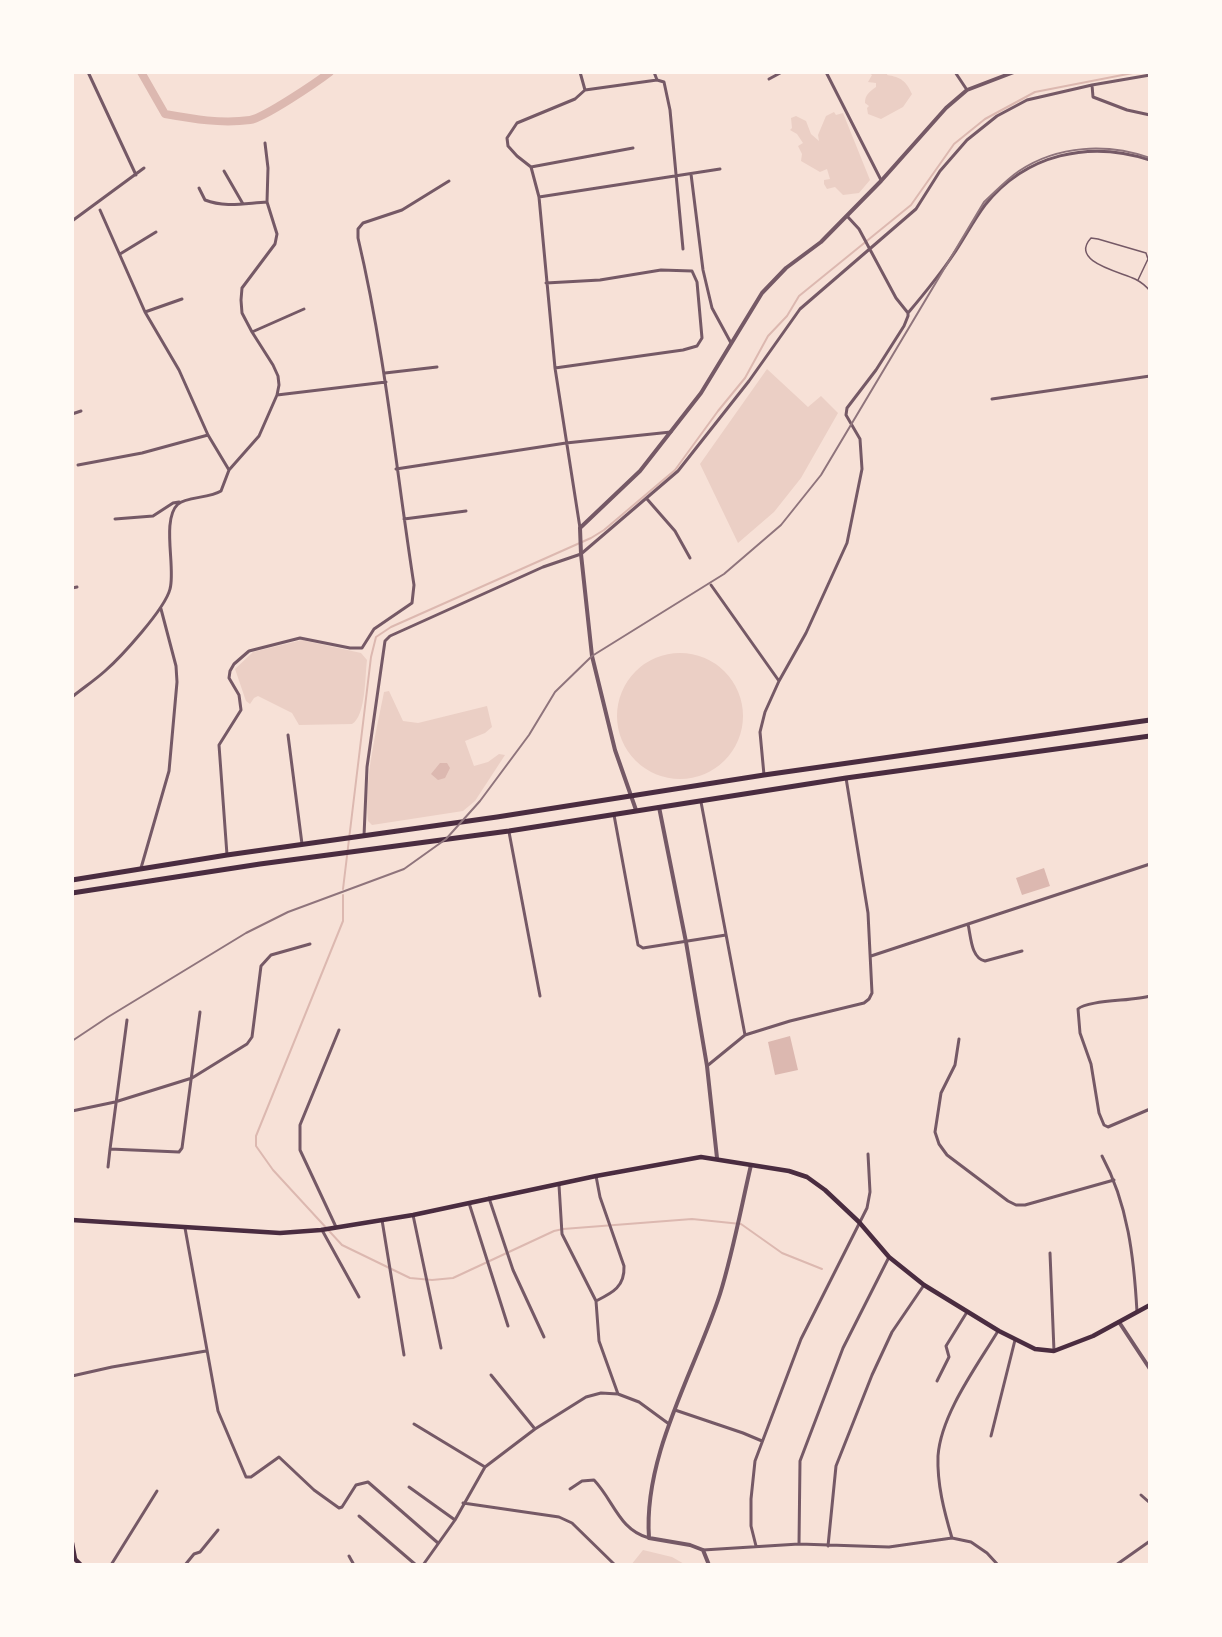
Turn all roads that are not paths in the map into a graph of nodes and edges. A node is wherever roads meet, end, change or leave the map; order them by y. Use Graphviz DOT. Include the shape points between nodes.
graph roads {
  1 [pos="88,72"];
  2 [pos="580,72"];
  3 [pos="654,72"];
  4 [pos="782,72"];
  5 [pos="826,72"];
  6 [pos="955,72"];
  7 [pos="1014,72"];
  8 [pos="1150,75"];
  9 [pos="769,79"];
  10 [pos="657,80"];
  11 [pos="1092,85"];
  12 [pos="585,90"];
  13 [pos="968,90"];
  14 [pos="1150,115"];
  15 [pos="265,143"];
  16 [pos="633,148"];
  17 [pos="1150,160"];
  18 [pos="531,166"];
  19 [pos="144,168"];
  20 [pos="720,169"];
  21 [pos="224,171"];
  22 [pos="691,174"];
  23 [pos="136,175"];
  24 [pos="676,177"];
  25 [pos="449,181"];
  26 [pos="881,181"];
  27 [pos="199,188"];
  28 [pos="539,197"];
  29 [pos="267,202"];
  30 [pos="243,204"];
  31 [pos="100,210"];
  32 [pos="847,216"];
  33 [pos="72,221"];
  34 [pos="156,232"];
  35 [pos="869,247"];
  36 [pos="683,249"];
  37 [pos="120,254"];
  38 [pos="1138,280"];
  39 [pos="546,283"];
  40 [pos="1150,291"];
  41 [pos="183,299"];
  42 [pos="304,309"];
  43 [pos="145,312"];
  44 [pos="908,313"];
  45 [pos="252,332"];
  46 [pos="731,344"];
  47 [pos="437,367"];
  48 [pos="555,368"];
  49 [pos="385,373"];
  50 [pos="1150,376"];
  51 [pos="386,382"];
  52 [pos="277,395"];
  53 [pos="992,399"];
  54 [pos="81,411"];
  55 [pos="72,414"];
  56 [pos="671,432"];
  57 [pos="208,435"];
  58 [pos="566,443"];
  59 [pos="78,465"];
  60 [pos="396,469"];
  61 [pos="229,470"];
  62 [pos="646,498"];
  63 [pos="179,502"];
  64 [pos="466,511"];
  65 [pos="116,519"];
  66 [pos="404,519"];
  67 [pos="580,528"];
  68 [pos="581,551"];
  69 [pos="690,558"];
  70 [pos="711,585"];
  71 [pos="77,587"];
  72 [pos="72,588"];
  73 [pos="162,609"];
  74 [pos="779,681"];
  75 [pos="72,697"];
  76 [pos="1150,720"];
  77 [pos="288,735"];
  78 [pos="1150,736"];
  79 [pos="764,774"];
  80 [pos="846,778"];
  81 [pos="630,795"];
  82 [pos="701,802"];
  83 [pos="659,807"];
  84 [pos="636,810"];
  85 [pos="614,813"];
  86 [pos="509,831"];
  87 [pos="364,836"];
  88 [pos="302,844"];
  89 [pos="227,855"];
  90 [pos="1150,864"];
  91 [pos="141,869"];
  92 [pos="72,880"];
  93 [pos="72,893"];
  94 [pos="968,924"];
  95 [pos="726,935"];
  96 [pos="686,942"];
  97 [pos="310,944"];
  98 [pos="1022,951"];
  99 [pos="871,956"];
  100 [pos="540,996"];
  101 [pos="1150,996"];
  102 [pos="200,1012"];
  103 [pos="127,1020"];
  104 [pos="339,1029"];
  105 [pos="745,1035"];
  106 [pos="959,1039"];
  107 [pos="707,1066"];
  108 [pos="192,1078"];
  109 [pos="115,1102"];
  110 [pos="1150,1109"];
  111 [pos="72,1111"];
  112 [pos="110,1149"];
  113 [pos="868,1154"];
  114 [pos="1102,1156"];
  115 [pos="717,1158"];
  116 [pos="751,1165"];
  117 [pos="108,1167"];
  118 [pos="596,1176"];
  119 [pos="1114,1179"];
  120 [pos="559,1184"];
  121 [pos="489,1198"];
  122 [pos="469,1203"];
  123 [pos="413,1215"];
  124 [pos="72,1220"];
  125 [pos="382,1220"];
  126 [pos="859,1222"];
  127 [pos="185,1226"];
  128 [pos="333,1228"];
  129 [pos="322,1230"];
  130 [pos="1050,1252"];
  131 [pos="890,1257"];
  132 [pos="924,1285"];
  133 [pos="359,1297"];
  134 [pos="596,1301"];
  135 [pos="1150,1305"];
  136 [pos="967,1312"];
  137 [pos="1137,1312"];
  138 [pos="1119,1322"];
  139 [pos="508,1326"];
  140 [pos="999,1331"];
  141 [pos="544,1337"];
  142 [pos="1015,1340"];
  143 [pos="441,1348"];
  144 [pos="206,1351"];
  145 [pos="1054,1351"];
  146 [pos="404,1354"];
  147 [pos="1150,1369"];
  148 [pos="491,1375"];
  149 [pos="72,1376"];
  150 [pos="937,1381"];
  151 [pos="618,1394"];
  152 [pos="675,1410"];
  153 [pos="414,1424"];
  154 [pos="669,1424"];
  155 [pos="535,1429"];
  156 [pos="991,1436"];
  157 [pos="762,1441"];
  158 [pos="485,1467"];
  159 [pos="409,1487"];
  160 [pos="570,1489"];
  161 [pos="157,1491"];
  162 [pos="1141,1496"];
  163 [pos="463,1503"];
  164 [pos="1150,1503"];
  165 [pos="358,1516"];
  166 [pos="455,1520"];
  167 [pos="218,1530"];
  168 [pos="649,1538"];
  169 [pos="952,1538"];
  170 [pos="1150,1541"];
  171 [pos="72,1543"];
  172 [pos="438,1543"];
  173 [pos="799,1544"];
  174 [pos="828,1545"];
  175 [pos="756,1546"];
  176 [pos="704,1550"];
  177 [pos="349,1556"];
  178 [pos="74,1559"];
  179 [pos="81,1565"];
  180 [pos="111,1565"];
  181 [pos="186,1565"];
  182 [pos="354,1565"];
  183 [pos="416,1565"];
  184 [pos="423,1565"];
  185 [pos="615,1565"];
  186 [pos="709,1565"];
  187 [pos="998,1565"];
  188 [pos="1116,1565"];
  1 -- 23 [label="street"];
  2 -- 12 [label="street"];
  3 -- 10 [label="street"];
  4 -- 9 [label="street"];
  5 -- 26 [label="street"];
  6 -- 13 [label="street"];
  7 -- 13 [label="street"];
  8 -- 11 [label="street"];
  10 -- 12 [label="street"];
  10 -- 24 [label="street" via="663,82 670,110"];
  11 -- 14 [label="street" via="1093,97"];
  11 -- 35 [label="street" via="1027,100 997,116 967,140 916,209"];
  12 -- 18 [label="street" via="575,99 517,123 510,132 508,146"];
  13 -- 26 [label="street" via="946,108"];
  15 -- 29 [label="street"];
  16 -- 18 [label="street"];
  17 -- 44 [label="street" via="1092,150 1053,156 1015,176 986,204 935,281"];
  18 -- 28 [label="street"];
  19 -- 23 [label="street"];
  20 -- 22 [label="street"];
  21 -- 30 [label="street"];
  22 -- 24 [label="street"];
  22 -- 46 [label="street" via="712,309"];
  23 -- 33 [label="street"];
  24 -- 28 [label="street"];
  24 -- 36 [label="street"];
  25 -- 49 [label="street" via="402,210 363,224 358,230"];
  26 -- 32 [label="street"];
  27 -- 30 [label="street" via="205,200 213,203"];
  28 -- 39 [label="street"];
  29 -- 30 [label="street"];
  29 -- 45 [label="street" via="277,234 275,244 242,288 242,313"];
  31 -- 37 [label="street"];
  32 -- 35 [label="street" via="860,229"];
  32 -- 46 [label="street" via="762,293"];
  34 -- 37 [label="street"];
  35 -- 44 [label="street"];
  35 -- 62 [label="street" via="800,309 750,381 678,471"];
  37 -- 43 [label="street"];
  38 -- 38 [label="lane" via="1096,264 1086,254 1087,242 1098,239 1146,253 1148,259"];
  38 -- 40 [label="lane"];
  39 -- 48 [label="street"];
  39 -- 48 [label="street" via="600,280 661,270 692,271 697,282 702,338 697,346"];
  41 -- 43 [label="street"];
  42 -- 45 [label="street"];
  43 -- 57 [label="street" via="179,370"];
  44 -- 74 [label="street" via="876,370 847,408 846,414 860,439 861,469 847,543 806,633"];
  45 -- 52 [label="street" via="278,376"];
  46 -- 56 [label="street"];
  47 -- 49 [label="street"];
  48 -- 58 [label="street"];
  49 -- 51 [label="street"];
  50 -- 53 [label="street"];
  51 -- 52 [label="street"];
  51 -- 60 [label="street"];
  52 -- 61 [label="street" via="259,436"];
  54 -- 55 [label="street"];
  56 -- 58 [label="street"];
  56 -- 67 [label="street" via="640,471"];
  57 -- 59 [label="street"];
  57 -- 61 [label="street"];
  58 -- 60 [label="street"];
  58 -- 67 [label="street"];
  60 -- 66 [label="street"];
  61 -- 63 [label="street" via="221,491 215,495"];
  62 -- 68 [label="street"];
  62 -- 69 [label="street" via="675,531"];
  63 -- 65 [label="street" via="153,516"];
  63 -- 73 [label="street" via="170,524 172,580"];
  64 -- 66 [label="street"];
  66 -- 89 [label="street" via="414,585 412,603 374,629 362,648 290,639 249,651 234,663 229,678 239,695 241,710 219,746"];
  67 -- 68 [label="street"];
  68 -- 81 [label="street" via="592,656"];
  68 -- 87 [label="street" via="385,641 367,767"];
  70 -- 74 [label="street"];
  71 -- 72 [label="street"];
  73 -- 75 [label="street" via="105,671"];
  73 -- 91 [label="street" via="177,682 169,771"];
  74 -- 79 [label="street" via="760,732"];
  76 -- 79 [label="highway"];
  77 -- 88 [label="street"];
  78 -- 80 [label="highway"];
  79 -- 81 [label="highway"];
  80 -- 82 [label="highway"];
  80 -- 99 [label="street" via="868,913"];
  81 -- 84 [label="street"];
  81 -- 87 [label="highway"];
  82 -- 83 [label="highway"];
  82 -- 95 [label="street"];
  83 -- 84 [label="highway"];
  83 -- 96 [label="street"];
  84 -- 85 [label="highway"];
  85 -- 86 [label="highway"];
  85 -- 96 [label="street" via="638,945 643,948"];
  86 -- 93 [label="highway"];
  86 -- 100 [label="street"];
  87 -- 88 [label="highway"];
  88 -- 89 [label="highway"];
  89 -- 91 [label="highway"];
  90 -- 94 [label="street"];
  91 -- 92 [label="highway"];
  94 -- 98 [label="street" via="975,956 980,960"];
  94 -- 99 [label="street"];
  95 -- 96 [label="street"];
  95 -- 105 [label="street"];
  96 -- 107 [label="street"];
  97 -- 108 [label="street" via="271,954 261,966 248,1044"];
  99 -- 105 [label="street" via="872,993 864,1003"];
  101 -- 110 [label="street" via="1078,1009 1080,1032 1104,1125 1108,1127"];
  102 -- 108 [label="street"];
  103 -- 109 [label="street"];
  104 -- 128 [label="street" via="300,1125 300,1150"];
  105 -- 107 [label="street"];
  106 -- 119 [label="street" via="955,1065 941,1093 935,1132 939,1144 956,1163 1016,1205"];
  107 -- 115 [label="street"];
  108 -- 109 [label="street"];
  108 -- 112 [label="street" via="182,1148 178,1152"];
  109 -- 111 [label="street"];
  109 -- 112 [label="street"];
  112 -- 117 [label="street"];
  113 -- 126 [label="street" via="870,1192"];
  114 -- 119 [label="street"];
  115 -- 116 [label="main road"];
  115 -- 118 [label="main road" via="675,1160"];
  116 -- 126 [label="main road" via="807,1177"];
  116 -- 152 [label="street" via="720,1293"];
  118 -- 120 [label="main road"];
  118 -- 134 [label="street" via="625,1277"];
  119 -- 137 [label="street" via="1126,1218"];
  120 -- 121 [label="main road"];
  120 -- 134 [label="street" via="562,1234"];
  121 -- 122 [label="main road"];
  121 -- 141 [label="street" via="508,1256"];
  122 -- 123 [label="main road"];
  122 -- 139 [label="street"];
  123 -- 125 [label="main road"];
  123 -- 143 [label="street"];
  124 -- 127 [label="main road"];
  125 -- 128 [label="main road"];
  125 -- 146 [label="street"];
  126 -- 131 [label="main road"];
  126 -- 157 [label="street" via="801,1339"];
  127 -- 129 [label="main road" via="280,1233"];
  127 -- 144 [label="street"];
  128 -- 129 [label="main road"];
  129 -- 133 [label="street"];
  130 -- 145 [label="street"];
  131 -- 132 [label="main road"];
  131 -- 173 [label="street" via="843,1348 800,1461"];
  132 -- 136 [label="main road"];
  132 -- 174 [label="street" via="892,1332 836,1466"];
  134 -- 151 [label="street" via="599,1341"];
  135 -- 137 [label="main road"];
  136 -- 140 [label="main road"];
  136 -- 150 [label="street" via="946,1346 949,1357"];
  137 -- 138 [label="main road"];
  138 -- 145 [label="main road"];
  138 -- 147 [label="street"];
  140 -- 142 [label="main road"];
  140 -- 169 [label="street" via="957,1398 938,1454 943,1508"];
  142 -- 145 [label="main road"];
  142 -- 156 [label="street"];
  144 -- 149 [label="street"];
  144 -- 172 [label="street" via="218,1411 246,1477 279,1457 339,1508 356,1485 368,1482"];
  148 -- 155 [label="street"];
  151 -- 154 [label="street" via="639,1402"];
  151 -- 155 [label="street" via="586,1397"];
  152 -- 154 [label="street"];
  152 -- 157 [label="street"];
  153 -- 158 [label="street"];
  154 -- 168 [label="street" via="652,1478"];
  155 -- 158 [label="street"];
  157 -- 175 [label="street" via="755,1461 751,1499"];
  158 -- 163 [label="street"];
  159 -- 166 [label="street"];
  160 -- 168 [label="street" via="594,1480 626,1527"];
  161 -- 180 [label="street"];
  162 -- 164 [label="street"];
  163 -- 166 [label="street"];
  163 -- 185 [label="street" via="559,1517 572,1523"];
  165 -- 183 [label="street"];
  166 -- 172 [label="street"];
  167 -- 181 [label="street"];
  168 -- 176 [label="street"];
  169 -- 174 [label="street" via="889,1546"];
  169 -- 187 [label="street" via="970,1542"];
  170 -- 188 [label="street"];
  171 -- 178 [label="main road"];
  172 -- 184 [label="street"];
  173 -- 174 [label="street"];
  173 -- 175 [label="street"];
  175 -- 176 [label="street"];
  176 -- 186 [label="street"];
  177 -- 182 [label="street"];
  178 -- 179 [label="main road"];
}
